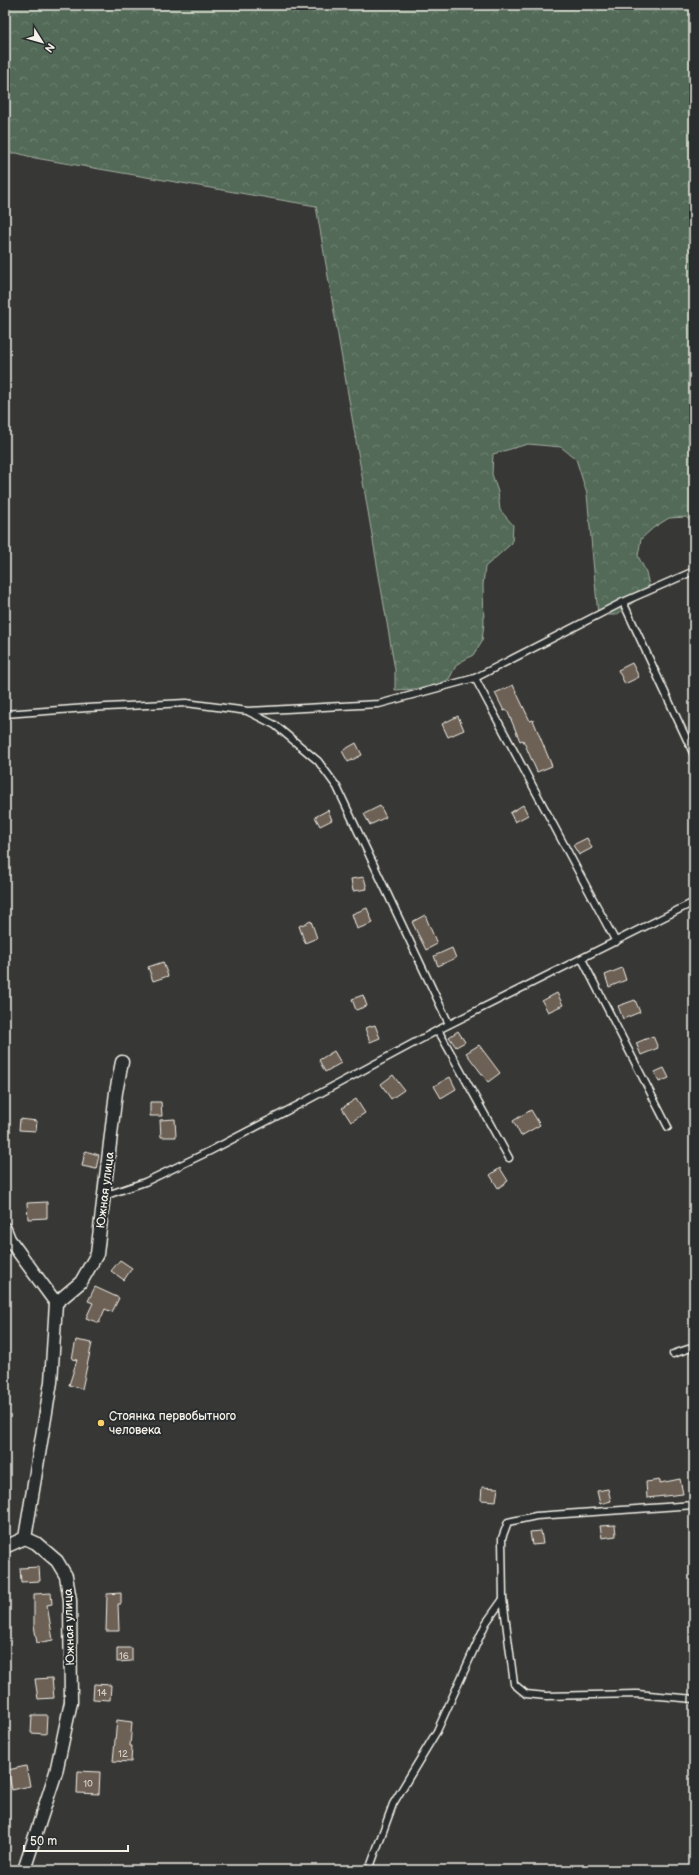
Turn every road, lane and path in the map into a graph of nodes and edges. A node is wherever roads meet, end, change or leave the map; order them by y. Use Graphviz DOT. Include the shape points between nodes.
graph roads {
  1 [pos="694,571"];
  2 [pos="622,602"];
  3 [pos="475,678"];
  4 [pos="248,711"];
  5 [pos="5,714"];
  6 [pos="694,755"];
  7 [pos="694,902"];
  8 [pos="616,942"];
  9 [pos="582,959"];
  10 [pos="449,1024"];
  11 [pos="438,1030"];
  12 [pos="122,1062"];
  13 [pos="668,1127"];
  14 [pos="509,1158"];
  15 [pos="104,1196"];
  16 [pos="5,1229"];
  17 [pos="56,1303"];
  18 [pos="694,1347"];
  19 [pos="672,1354"];
  20 [pos="694,1505"];
  21 [pos="25,1538"];
  22 [pos="5,1548"];
  23 [pos="503,1599"];
  24 [pos="694,1698"];
  25 [pos="24,1870"];
  26 [pos="369,1870"];
  1 -- 2 [label="lane"];
  2 -- 3 [label="lane"];
  2 -- 6 [label="lane"];
  3 -- 4 [label="lane" via="378,704"];
  3 -- 8 [label="lane"];
  4 -- 5 [label="lane" via="186,703"];
  4 -- 10 [label="lane" via="275,725 318,761 337,787"];
  7 -- 8 [label="lane"];
  8 -- 9 [label="lane"];
  9 -- 10 [label="lane"];
  9 -- 13 [label="lane"];
  10 -- 11 [label="lane"];
  11 -- 14 [label="lane"];
  11 -- 15 [label="lane" via="210,1151 145,1182"];
  12 -- 15 [label="street, Южная улица"];
  15 -- 17 [label="street, Южная улица" via="97,1254 81,1282"];
  16 -- 17 [label="street"];
  17 -- 21 [label="street" via="50,1382"];
  18 -- 19 [label="lane"];
  20 -- 23 [label="lane" via="536,1516 508,1522 502,1538"];
  21 -- 22 [label="street"];
  21 -- 25 [label="street, Южная улица" via="36,1543 57,1561 66,1576 70,1600 71,1702 56,1772"];
  23 -- 24 [label="lane" via="514,1684 526,1694 637,1694"];
  23 -- 26 [label="lane" via="486,1623 437,1731 393,1804"];
}
